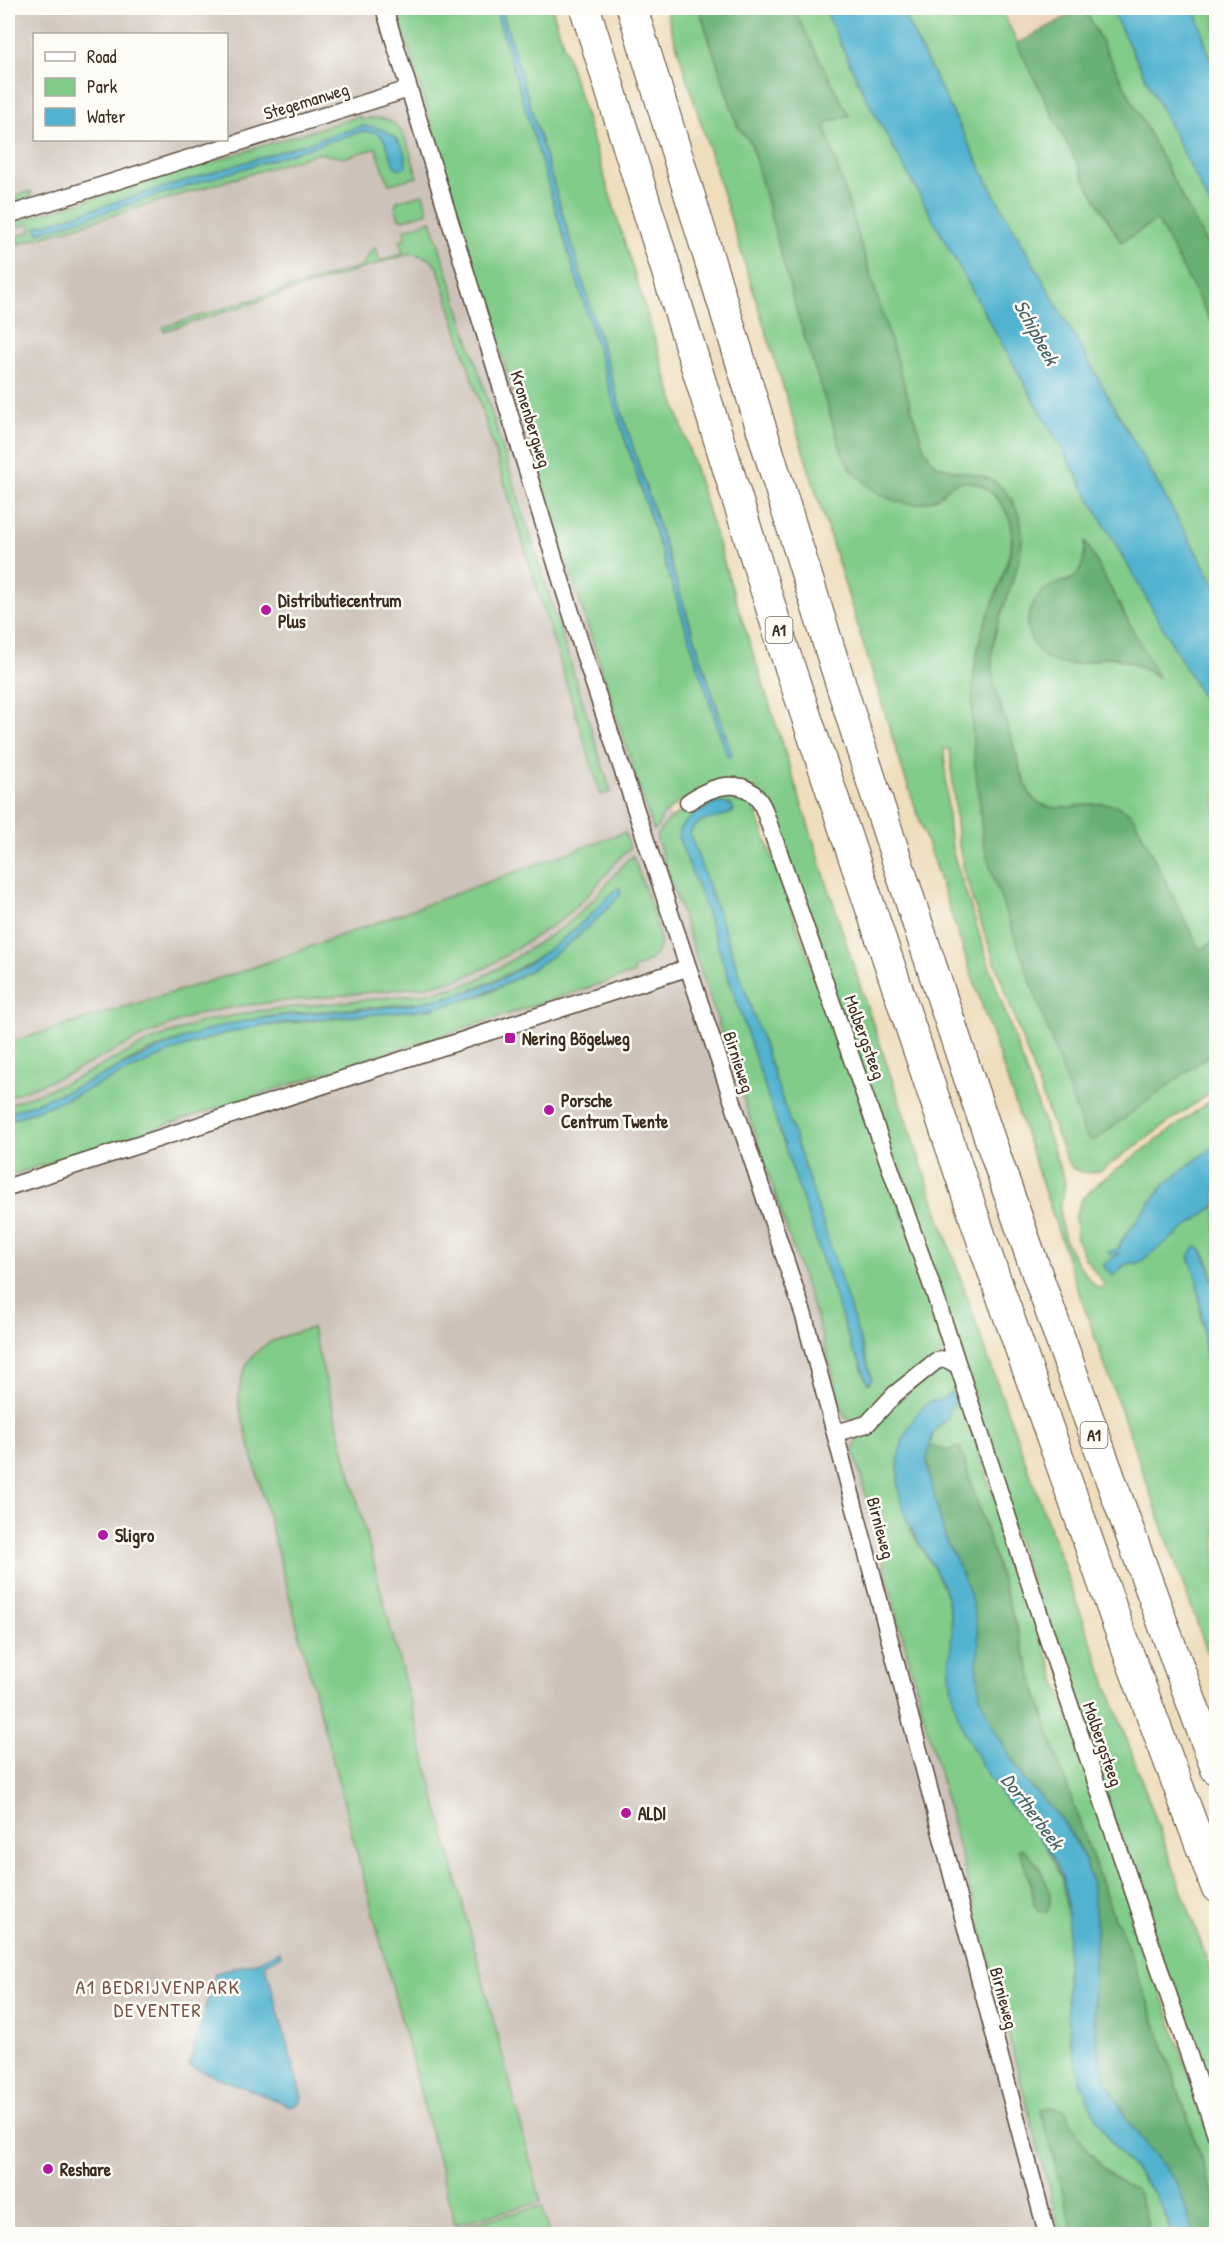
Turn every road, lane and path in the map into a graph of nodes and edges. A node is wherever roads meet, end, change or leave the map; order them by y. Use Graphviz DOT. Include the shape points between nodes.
graph roads {
  1 [pos="384,8"];
  2 [pos="585,8"];
  3 [pos="632,8"];
  4 [pos="409,89"];
  5 [pos="8,215"];
  6 [pos="688,802"];
  7 [pos="645,841"];
  8 [pos="687,968"];
  9 [pos="8,1187"];
  10 [pos="957,1365"];
  11 [pos="836,1433"];
  12 [pos="1216,1769"];
  13 [pos="1216,1887"];
  14 [pos="1216,2134"];
  15 [pos="1047,2235"];
  1 -- 4 [label="street, Kronenbergweg"];
  2 -- 13 [label="highway, A1" via="785,653 981,1238 1117,1623"];
  3 -- 12 [label="highway, A1" via="825,634 976,1099"];
  4 -- 5 [label="street, Stegemanweg"];
  4 -- 7 [label="street, Kronenbergweg"];
  6 -- 10 [label="street, Molbergsteeg" via="720,786 733,786 752,792 763,807"];
  7 -- 8 [label="street, Birnieweg"];
  8 -- 9 [label="street"];
  8 -- 11 [label="street, Birnieweg" via="804,1316"];
  10 -- 11 [label="street" via="946,1359 936,1361 895,1394 867,1424"];
  10 -- 14 [label="street, Molbergsteeg"];
  11 -- 15 [label="street, Birnieweg"];
}
